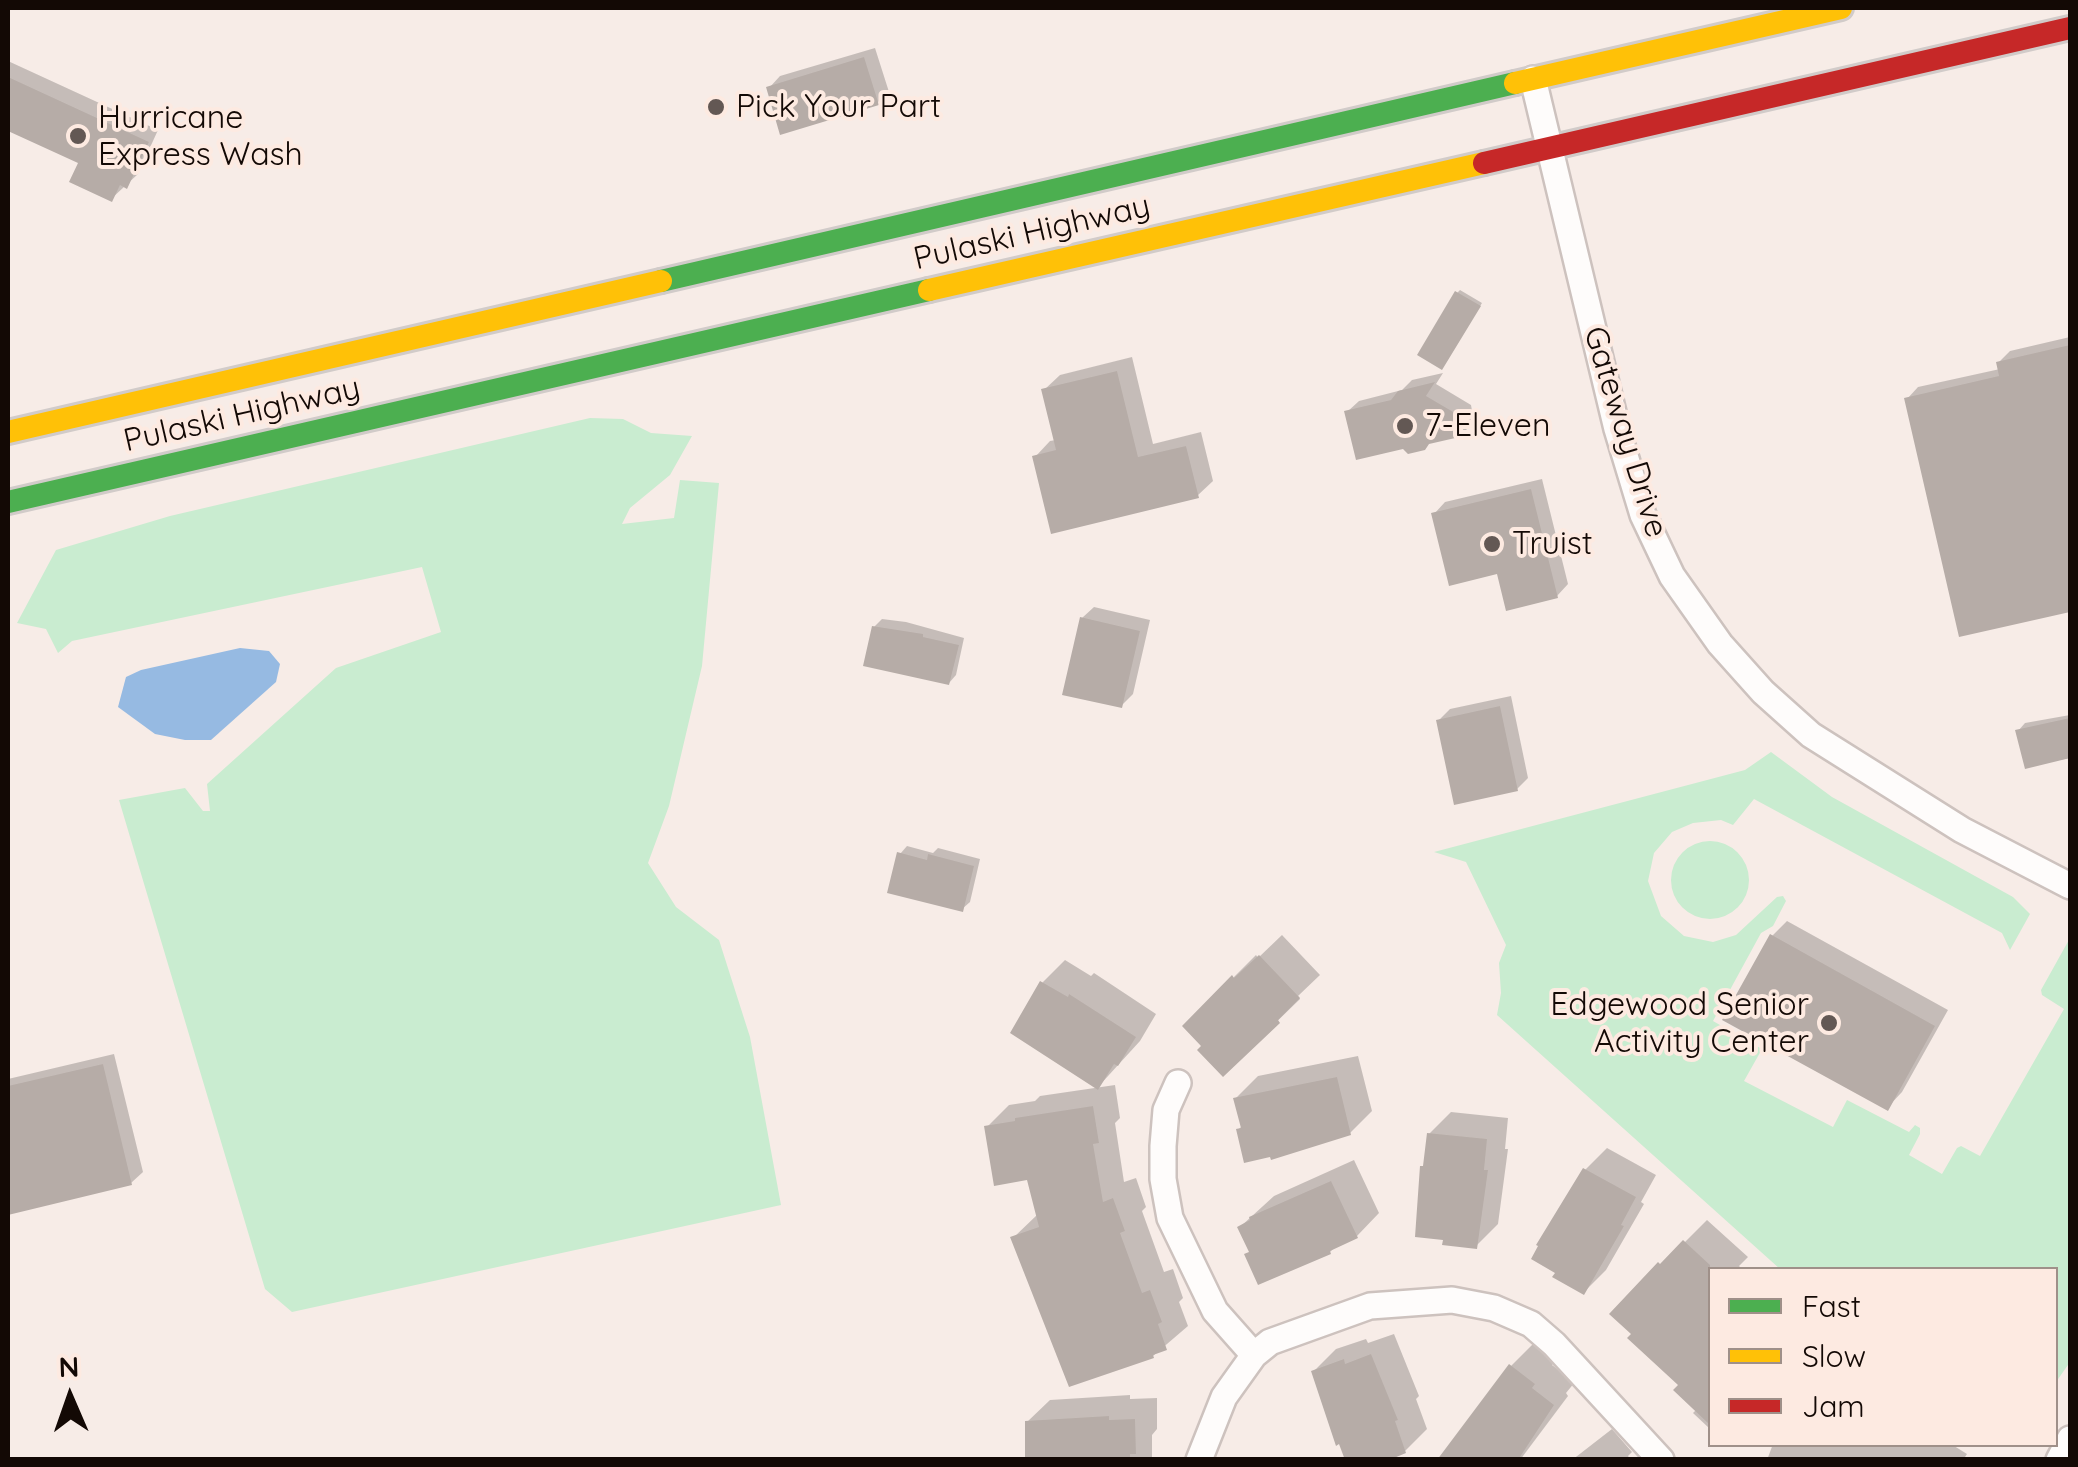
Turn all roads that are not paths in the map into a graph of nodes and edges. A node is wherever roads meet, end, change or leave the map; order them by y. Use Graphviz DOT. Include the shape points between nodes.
graph roads {
  1 [pos="1841,8"];
  2 [pos="2070,28"];
  3 [pos="1534,79"];
  4 [pos="1550,149"];
  5 [pos="8,432"];
  6 [pos="73,487"];
  7 [pos="8,502"];
  8 [pos="8,522"];
  9 [pos="2070,886"];
  10 [pos="1178,1084"];
  11 [pos="1254,1355"];
  12 [pos="2070,1439"];
  13 [pos="1200,1460"];
  14 [pos="1661,1460"];
  15 [pos="2059,1460"];
  1 -- 3 [label="highway, Pulaski Highway"];
  2 -- 4 [label="highway, Pulaski Highway"];
  3 -- 4 [label="street, Gateway Drive"];
  3 -- 5 [label="highway, Pulaski Highway"];
  4 -- 6 [label="highway, Pulaski Highway"];
  4 -- 9 [label="street, Gateway Drive" via="1617,429 1643,514 1672,576 1720,644 1811,735 1962,830"];
  6 -- 7 [label="highway, Pulaski Highway"];
  6 -- 8 [label="highway"];
  10 -- 11 [label="street" via="1166,1110 1163,1146 1170,1218 1215,1312"];
  11 -- 13 [label="street" via="1224,1398"];
  11 -- 14 [label="street" via="1270,1342 1370,1306 1452,1300 1494,1308 1531,1324 1554,1344"];
  12 -- 15 [label="street"];
}
